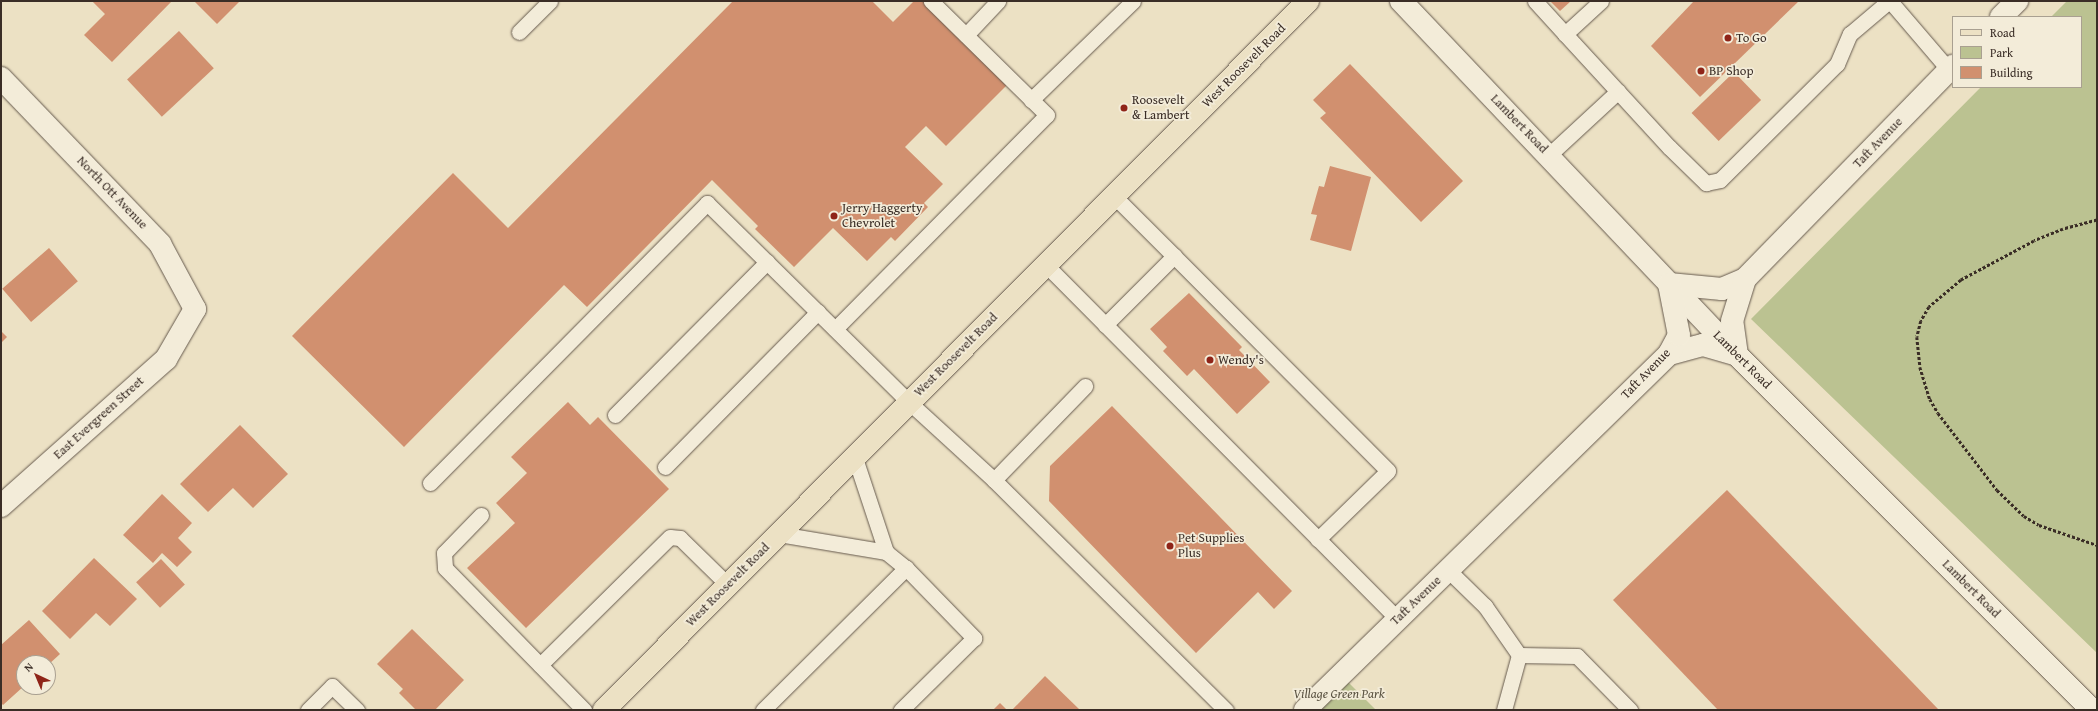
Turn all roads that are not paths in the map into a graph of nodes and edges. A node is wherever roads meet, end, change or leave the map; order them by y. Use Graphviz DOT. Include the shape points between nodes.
graph roads {
  1 [pos="550,1"];
  2 [pos="931,1"];
  3 [pos="998,1"];
  4 [pos="1133,1"];
  5 [pos="1308,1"];
  6 [pos="1401,1"];
  7 [pos="1535,1"];
  8 [pos="1601,1"];
  9 [pos="1890,1"];
  10 [pos="2017,1"];
  11 [pos="945,7"];
  12 [pos="2002,16"];
  13 [pos="519,32"];
  14 [pos="1565,34"];
  15 [pos="966,35"];
  16 [pos="1951,68"];
  17 [pos="1,78"];
  18 [pos="1618,92"];
  19 [pos="1032,100"];
  20 [pos="1549,155"];
  21 [pos="1114,196"];
  22 [pos="1174,256"];
  23 [pos="767,262"];
  24 [pos="1046,265"];
  25 [pos="1745,279"];
  26 [pos="1669,284"];
  27 [pos="818,312"];
  28 [pos="187,322"];
  29 [pos="1105,325"];
  30 [pos="835,329"];
  31 [pos="1669,354"];
  32 [pos="1737,355"];
  33 [pos="1085,386"];
  34 [pos="910,403"];
  35 [pos="615,415"];
  36 [pos="855,458"];
  37 [pos="665,467"];
  38 [pos="994,480"];
  39 [pos="430,483"];
  40 [pos="1,506"];
  41 [pos="481,516"];
  42 [pos="779,534"];
  43 [pos="1318,539"];
  44 [pos="886,552"];
  45 [pos="906,568"];
  46 [pos="1448,570"];
  47 [pos="728,585"];
  48 [pos="1397,619"];
  49 [pos="1519,655"];
  50 [pos="540,665"];
  51 [pos="308,710"];
  52 [pos="357,710"];
  53 [pos="584,710"];
  54 [pos="604,710"];
  55 [pos="763,710"];
  56 [pos="901,710"];
  57 [pos="1226,710"];
  58 [pos="1305,710"];
  59 [pos="1504,710"];
  60 [pos="1630,710"];
  61 [pos="2092,710"];
  1 -- 13 [label="lane"];
  2 -- 11 [label="lane"];
  3 -- 15 [label="lane"];
  4 -- 19 [label="lane"];
  5 -- 21 [label="main road, West Roosevelt Road"];
  6 -- 20 [label="street, Lambert Road"];
  7 -- 14 [label="lane"];
  8 -- 14 [label="lane"];
  9 -- 16 [label="lane"];
  9 -- 18 [label="lane" via="1850,34 1837,64 1720,180 1706,183"];
  10 -- 12 [label="street"];
  11 -- 15 [label="lane"];
  14 -- 18 [label="lane"];
  15 -- 19 [label="lane"];
  16 -- 25 [label="street, Taft Avenue"];
  17 -- 28 [label="street, North Ott Avenue" via="160,244 194,309"];
  18 -- 20 [label="lane"];
  19 -- 30 [label="lane" via="1047,115"];
  20 -- 26 [label="street, Lambert Road"];
  21 -- 22 [label="lane"];
  21 -- 24 [label="main road, West Roosevelt Road"];
  22 -- 29 [label="lane"];
  22 -- 43 [label="lane" via="1388,471"];
  23 -- 27 [label="lane"];
  23 -- 35 [label="lane"];
  23 -- 39 [label="lane" via="707,203"];
  24 -- 29 [label="lane"];
  24 -- 34 [label="main road, West Roosevelt Road"];
  25 -- 26 [label="street, Taft Avenue" via="1722,289"];
  25 -- 32 [label="street" via="1732,321"];
  26 -- 31 [label="street, Taft Avenue" via="1679,335"];
  26 -- 32 [label="street, Lambert Road"];
  27 -- 30 [label="lane"];
  27 -- 37 [label="lane"];
  28 -- 40 [label="street, East Evergreen Street" via="166,358"];
  29 -- 43 [label="lane"];
  30 -- 34 [label="lane"];
  31 -- 32 [label="street" via="1703,345"];
  31 -- 46 [label="street, Taft Avenue"];
  32 -- 61 [label="street, Lambert Road"];
  33 -- 38 [label="lane"];
  34 -- 36 [label="main road, West Roosevelt Road"];
  34 -- 38 [label="lane"];
  36 -- 42 [label="main road, West Roosevelt Road"];
  36 -- 44 [label="lane"];
  38 -- 57 [label="lane"];
  41 -- 50 [label="lane" via="444,553 445,568"];
  42 -- 44 [label="lane"];
  42 -- 47 [label="main road, West Roosevelt Road"];
  43 -- 48 [label="lane"];
  44 -- 45 [label="lane"];
  45 -- 55 [label="lane"];
  45 -- 56 [label="lane" via="974,638"];
  46 -- 48 [label="street, Taft Avenue"];
  46 -- 49 [label="lane" via="1485,606"];
  47 -- 50 [label="lane" via="680,538 670,536"];
  47 -- 54 [label="main road, West Roosevelt Road"];
  48 -- 58 [label="street, Taft Avenue"];
  49 -- 59 [label="lane"];
  49 -- 60 [label="lane" via="1577,656"];
  50 -- 53 [label="lane"];
  51 -- 52 [label="lane" via="332,686"];
}
